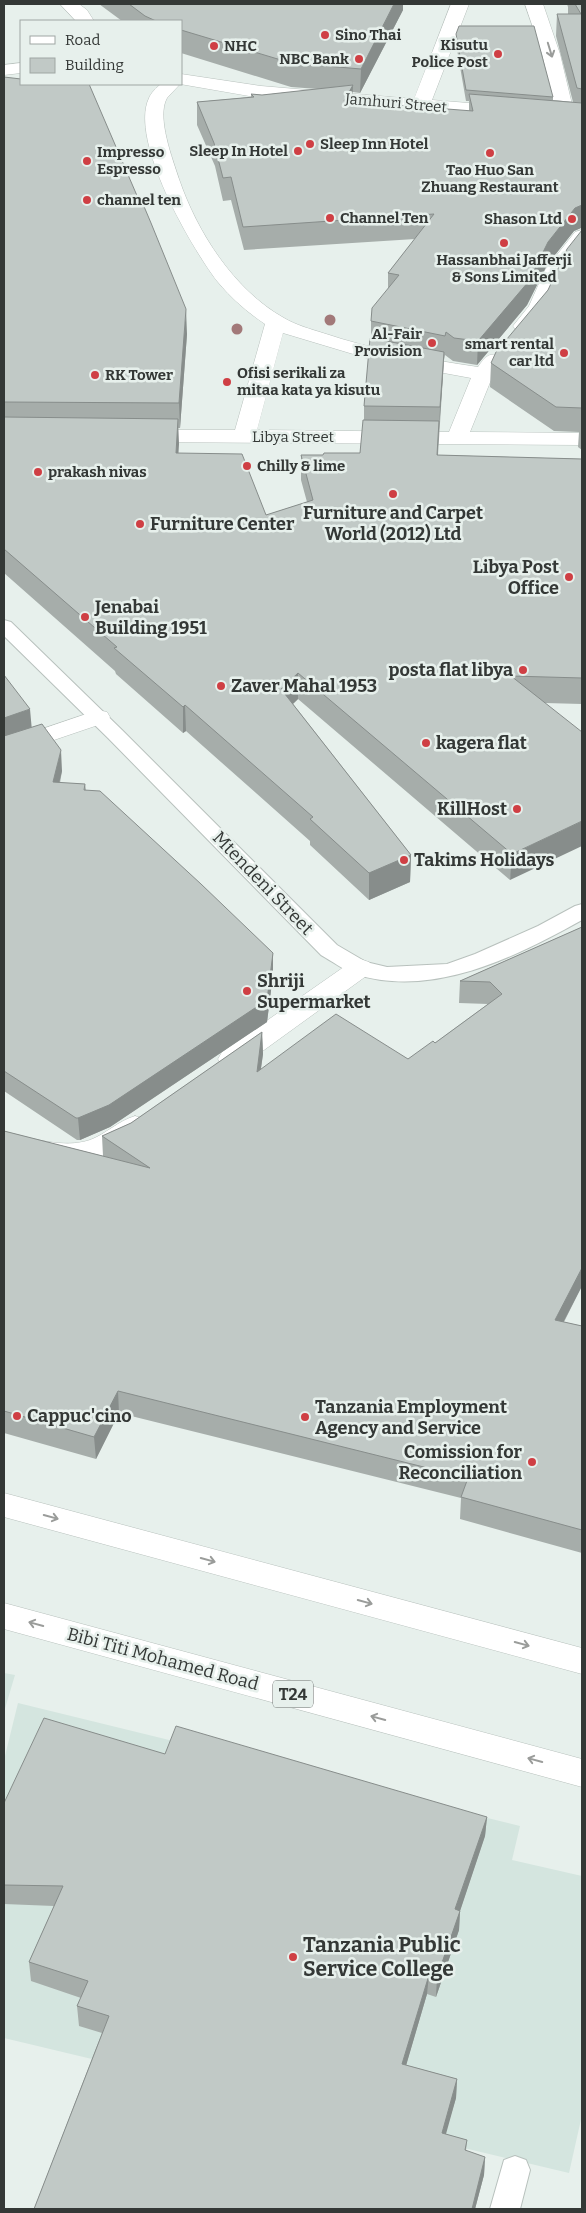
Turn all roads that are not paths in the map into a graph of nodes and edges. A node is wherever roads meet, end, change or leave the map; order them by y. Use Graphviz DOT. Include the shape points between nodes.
graph roads {
  1 [pos="69,4"];
  2 [pos="460,4"];
  3 [pos="534,4"];
  4 [pos="84,20"];
  5 [pos="20,68"];
  6 [pos="4,70"];
  7 [pos="182,79"];
  8 [pos="170,85"];
  9 [pos="421,105"];
  10 [pos="527,114"];
  11 [pos="546,115"];
  12 [pos="574,117"];
  13 [pos="582,236"];
  14 [pos="276,323"];
  15 [pos="483,374"];
  16 [pos="119,436"];
  17 [pos="244,437"];
  18 [pos="457,438"];
  19 [pos="582,439"];
  20 [pos="4,626"];
  21 [pos="98,717"];
  22 [pos="4,750"];
  23 [pos="582,911"];
  24 [pos="360,968"];
  25 [pos="210,1074"];
  26 [pos="154,1113"];
  27 [pos="4,1142"];
  28 [pos="4,1505"];
  29 [pos="4,1616"];
  30 [pos="582,1661"];
  31 [pos="582,1773"];
  32 [pos="515,2170"];
  33 [pos="505,2209"];
  1 -- 4 [label="main road"];
  2 -- 9 [label="main road"];
  3 -- 12 [label="main road, one-way"];
  5 -- 6 [label="main road"];
  7 -- 9 [label="main road, Jamhuri Street" via="261,92"];
  8 -- 14 [label="main road" via="157,100 154,121 171,187 210,257 240,295"];
  9 -- 10 [label="main road, Jamhuri Street"];
  11 -- 12 [label="main road"];
  13 -- 15 [label="main road" via="555,270 538,308"];
  14 -- 15 [label="main road" via="335,344 407,362"];
  14 -- 17 [label="main road"];
  15 -- 18 [label="main road"];
  16 -- 17 [label="main road, Libya Street"];
  17 -- 18 [label="main road, Libya Street"];
  18 -- 19 [label="main road, Libya Street"];
  20 -- 21 [label="lane, Mtendeni Street"];
  21 -- 22 [label="main road"];
  21 -- 24 [label="lane, Mtendeni Street" via="329,950"];
  23 -- 24 [label="lane, Mtendeni Street" via="546,931 449,971 387,974"];
  24 -- 25 [label="main road"];
  26 -- 27 [label="main road" via="121,1136 94,1148 38,1150"];
  28 -- 30 [label="main road, one-way"];
  31 -- 29 [label="main road, Bibi Titi Mohamed Road / T24, one-way"];
  32 -- 33 [label="lane"];
}
